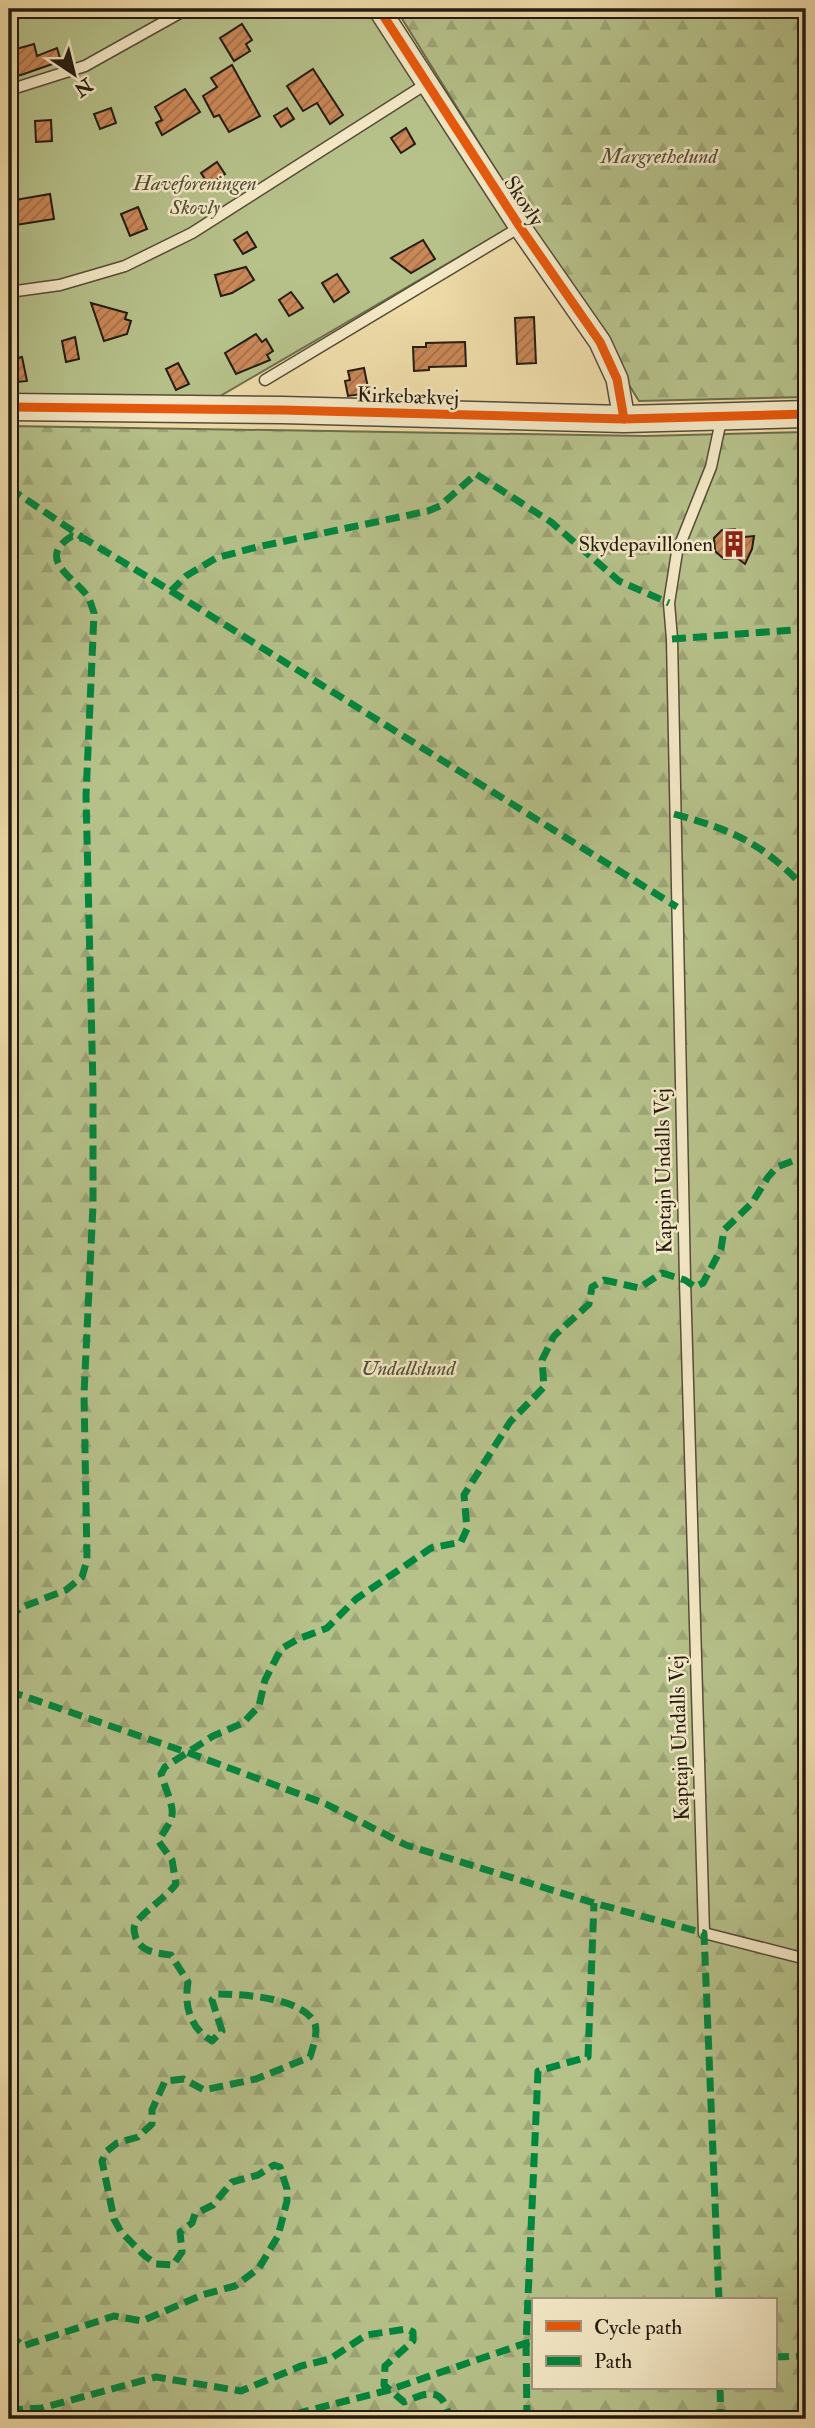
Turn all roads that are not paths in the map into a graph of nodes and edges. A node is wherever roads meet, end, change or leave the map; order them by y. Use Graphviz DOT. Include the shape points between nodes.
graph roads {
  1 [pos="187,9"];
  2 [pos="379,9"];
  3 [pos="426,83"];
  4 [pos="9,90"];
  5 [pos="520,228"];
  6 [pos="9,292"];
  7 [pos="265,380"];
  8 [pos="9,407"];
  9 [pos="806,414"];
  10 [pos="722,416"];
  11 [pos="624,419"];
  12 [pos="806,1959"];
  1 -- 4 [label="lane" via="85,66"];
  2 -- 3 [label="street, Skovly"];
  3 -- 5 [label="street, Skovly"];
  3 -- 6 [label="lane" via="191,233 125,266 60,285"];
  5 -- 7 [label="lane"];
  5 -- 11 [label="street, Skovly" via="600,342 617,379"];
  8 -- 11 [label="street, Kirkebækvej"];
  9 -- 10 [label="street, Kirkebækvej"];
  10 -- 11 [label="street, Kirkebækvej"];
  10 -- 12 [label="lane, Kaptajn Undalls Vej" via="711,467 677,552 669,603 704,1933"];
}
